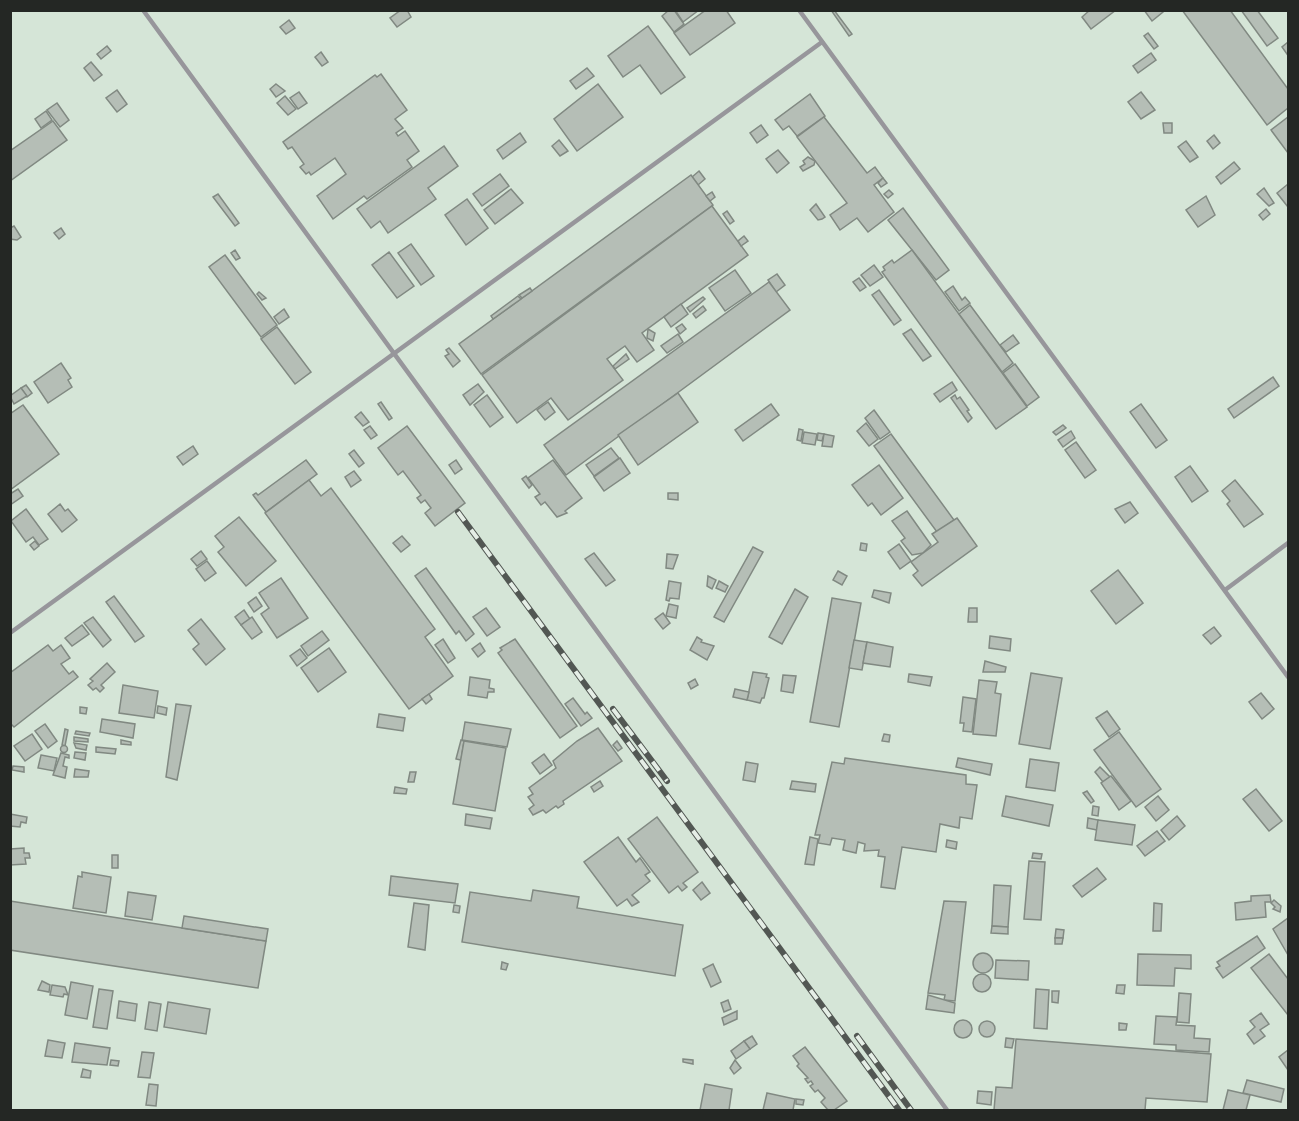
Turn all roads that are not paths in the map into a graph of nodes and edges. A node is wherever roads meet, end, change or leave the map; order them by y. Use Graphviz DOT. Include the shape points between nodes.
graph roads {
  1 [pos="143,10"];
  2 [pos="799,10"];
  3 [pos="822,42"];
  4 [pos="394,353"];
  5 [pos="1288,543"];
  6 [pos="1225,590"];
  7 [pos="10,633"];
  8 [pos="1288,676"];
  9 [pos="947,1110"];
  1 -- 4 [label="lane"];
  2 -- 3 [label="lane"];
  3 -- 4 [label="lane"];
  3 -- 6 [label="lane"];
  4 -- 7 [label="lane"];
  4 -- 9 [label="lane"];
  5 -- 6 [label="lane"];
  6 -- 8 [label="lane"];
}
